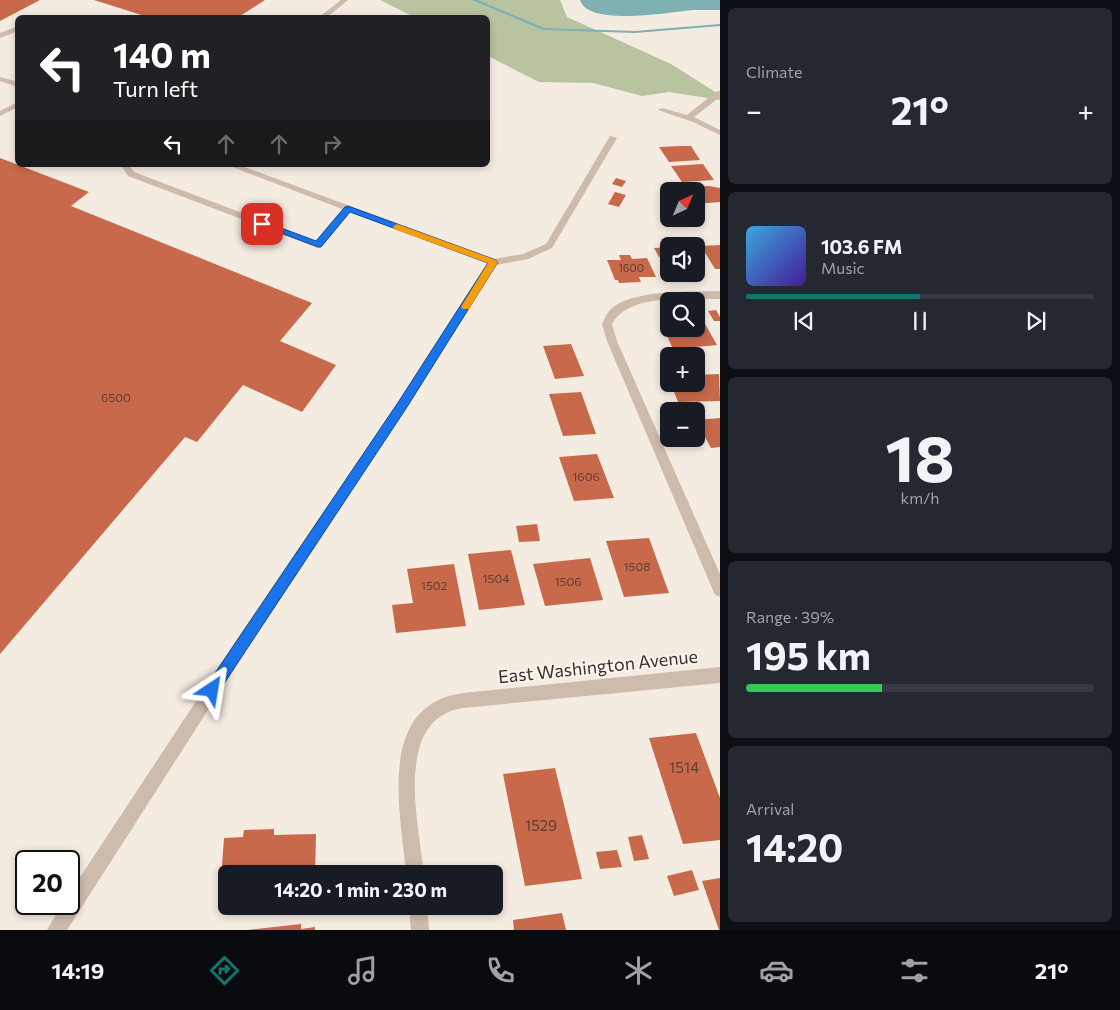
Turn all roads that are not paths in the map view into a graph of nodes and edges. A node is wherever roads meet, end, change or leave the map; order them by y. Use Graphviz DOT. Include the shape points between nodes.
graph roads {
  1 [pos="345,0"];
  2 [pos="325,15"];
  3 [pos="15,29"];
  4 [pos="0,36"];
  5 [pos="0,79"];
  6 [pos="15,85"];
  7 [pos="720,93"];
  8 [pos="15,106"];
  9 [pos="662,110"];
  10 [pos="0,114"];
  11 [pos="689,117"];
  12 [pos="720,132"];
  13 [pos="613,138"];
  14 [pos="126,167"];
  15 [pos="235,167"];
  16 [pos="348,208"];
  17 [pos="493,262"];
  18 [pos="720,295"];
  19 [pos="720,590"];
  20 [pos="720,674"];
  21 [pos="414,865"];
  22 [pos="419,915"];
  23 [pos="56,930"];
  24 [pos="420,930"];
  1 -- 2 [label="street"];
  3 -- 4 [label="street"];
  5 -- 6 [label="street"];
  7 -- 11 [label="street"];
  8 -- 10 [label="street"];
  9 -- 11 [label="street"];
  11 -- 12 [label="street"];
  13 -- 17 [label="street" via="549,246 525,256"];
  14 -- 16 [label="street" via="131,174 318,245"];
  15 -- 16 [label="street"];
  16 -- 17 [label="street"];
  17 -- 23 [label="street"];
  18 -- 19 [label="street" via="654,298 627,303 614,310 607,324"];
  20 -- 21 [label="street, East Washington Avenue" via="481,698 448,704 437,710 422,724 412,740 405,774"];
  22 -- 24 [label="street"];
}
